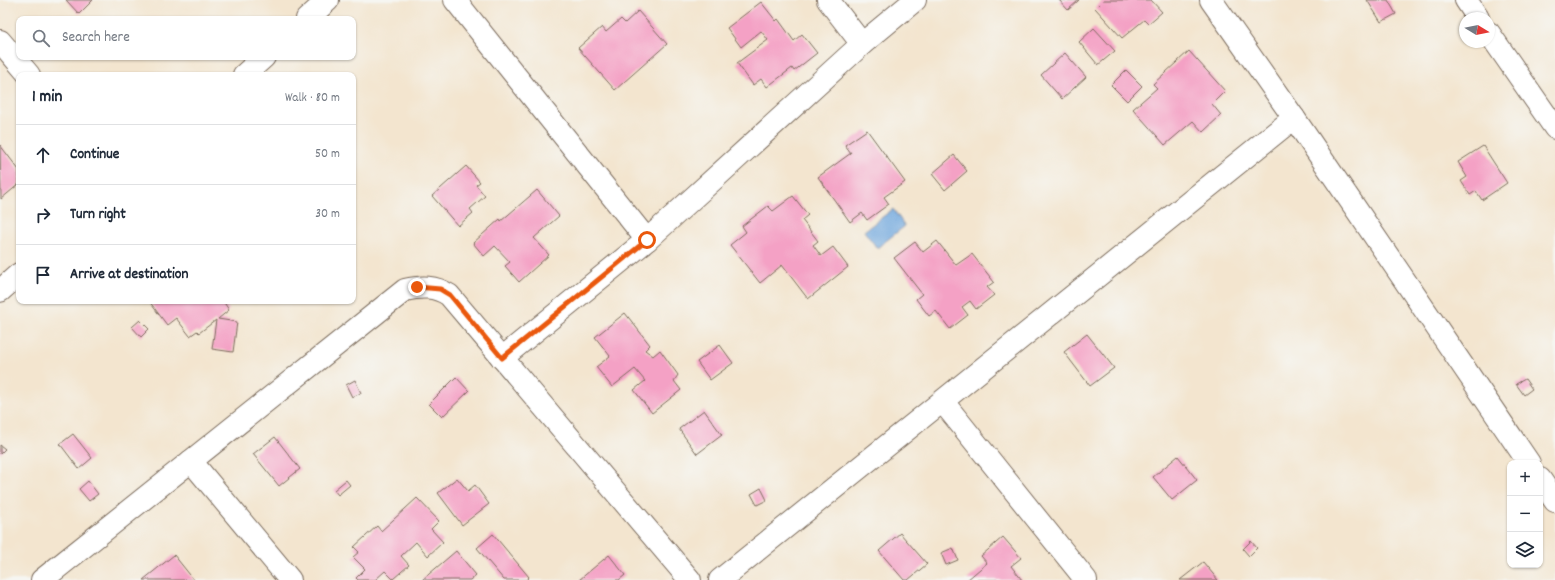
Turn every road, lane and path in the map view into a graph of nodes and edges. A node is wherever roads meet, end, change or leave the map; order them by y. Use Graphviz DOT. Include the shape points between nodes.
graph roads {
  1 [pos="328,0"];
  2 [pos="455,0"];
  3 [pos="828,0"];
  4 [pos="915,0"];
  5 [pos="1211,0"];
  6 [pos="1466,0"];
  7 [pos="1474,12"];
  8 [pos="310,16"];
  9 [pos="0,41"];
  10 [pos="1495,42"];
  11 [pos="862,44"];
  12 [pos="16,60"];
  13 [pos="16,60"];
  14 [pos="261,60"];
  15 [pos="26,72"];
  16 [pos="247,72"];
  17 [pos="1294,118"];
  18 [pos="1555,128"];
  19 [pos="647,240"];
  20 [pos="16,277"];
  21 [pos="0,291"];
  22 [pos="502,358"];
  23 [pos="942,402"];
  24 [pos="1527,460"];
  25 [pos="191,461"];
  26 [pos="1543,483"];
  27 [pos="1555,501"];
  28 [pos="42,580"];
  29 [pos="290,580"];
  30 [pos="690,580"];
  31 [pos="720,580"];
  32 [pos="1086,580"];
  1 -- 8 [label="street"];
  2 -- 19 [label="street"];
  3 -- 11 [label="street"];
  4 -- 11 [label="street"];
  5 -- 17 [label="street"];
  6 -- 7 [label="street"];
  9 -- 13 [label="street"];
  10 -- 18 [label="street"];
  11 -- 19 [label="street"];
  12 -- 15 [label="street"];
  14 -- 16 [label="street"];
  17 -- 23 [label="street"];
  17 -- 24 [label="street"];
  19 -- 22 [label="street"];
  20 -- 21 [label="street"];
  22 -- 25 [label="street" via="450,295 440,289 429,287 405,290"];
  22 -- 30 [label="street"];
  23 -- 31 [label="street"];
  23 -- 32 [label="street"];
  25 -- 28 [label="street"];
  25 -- 29 [label="street"];
  26 -- 27 [label="street"];
}
